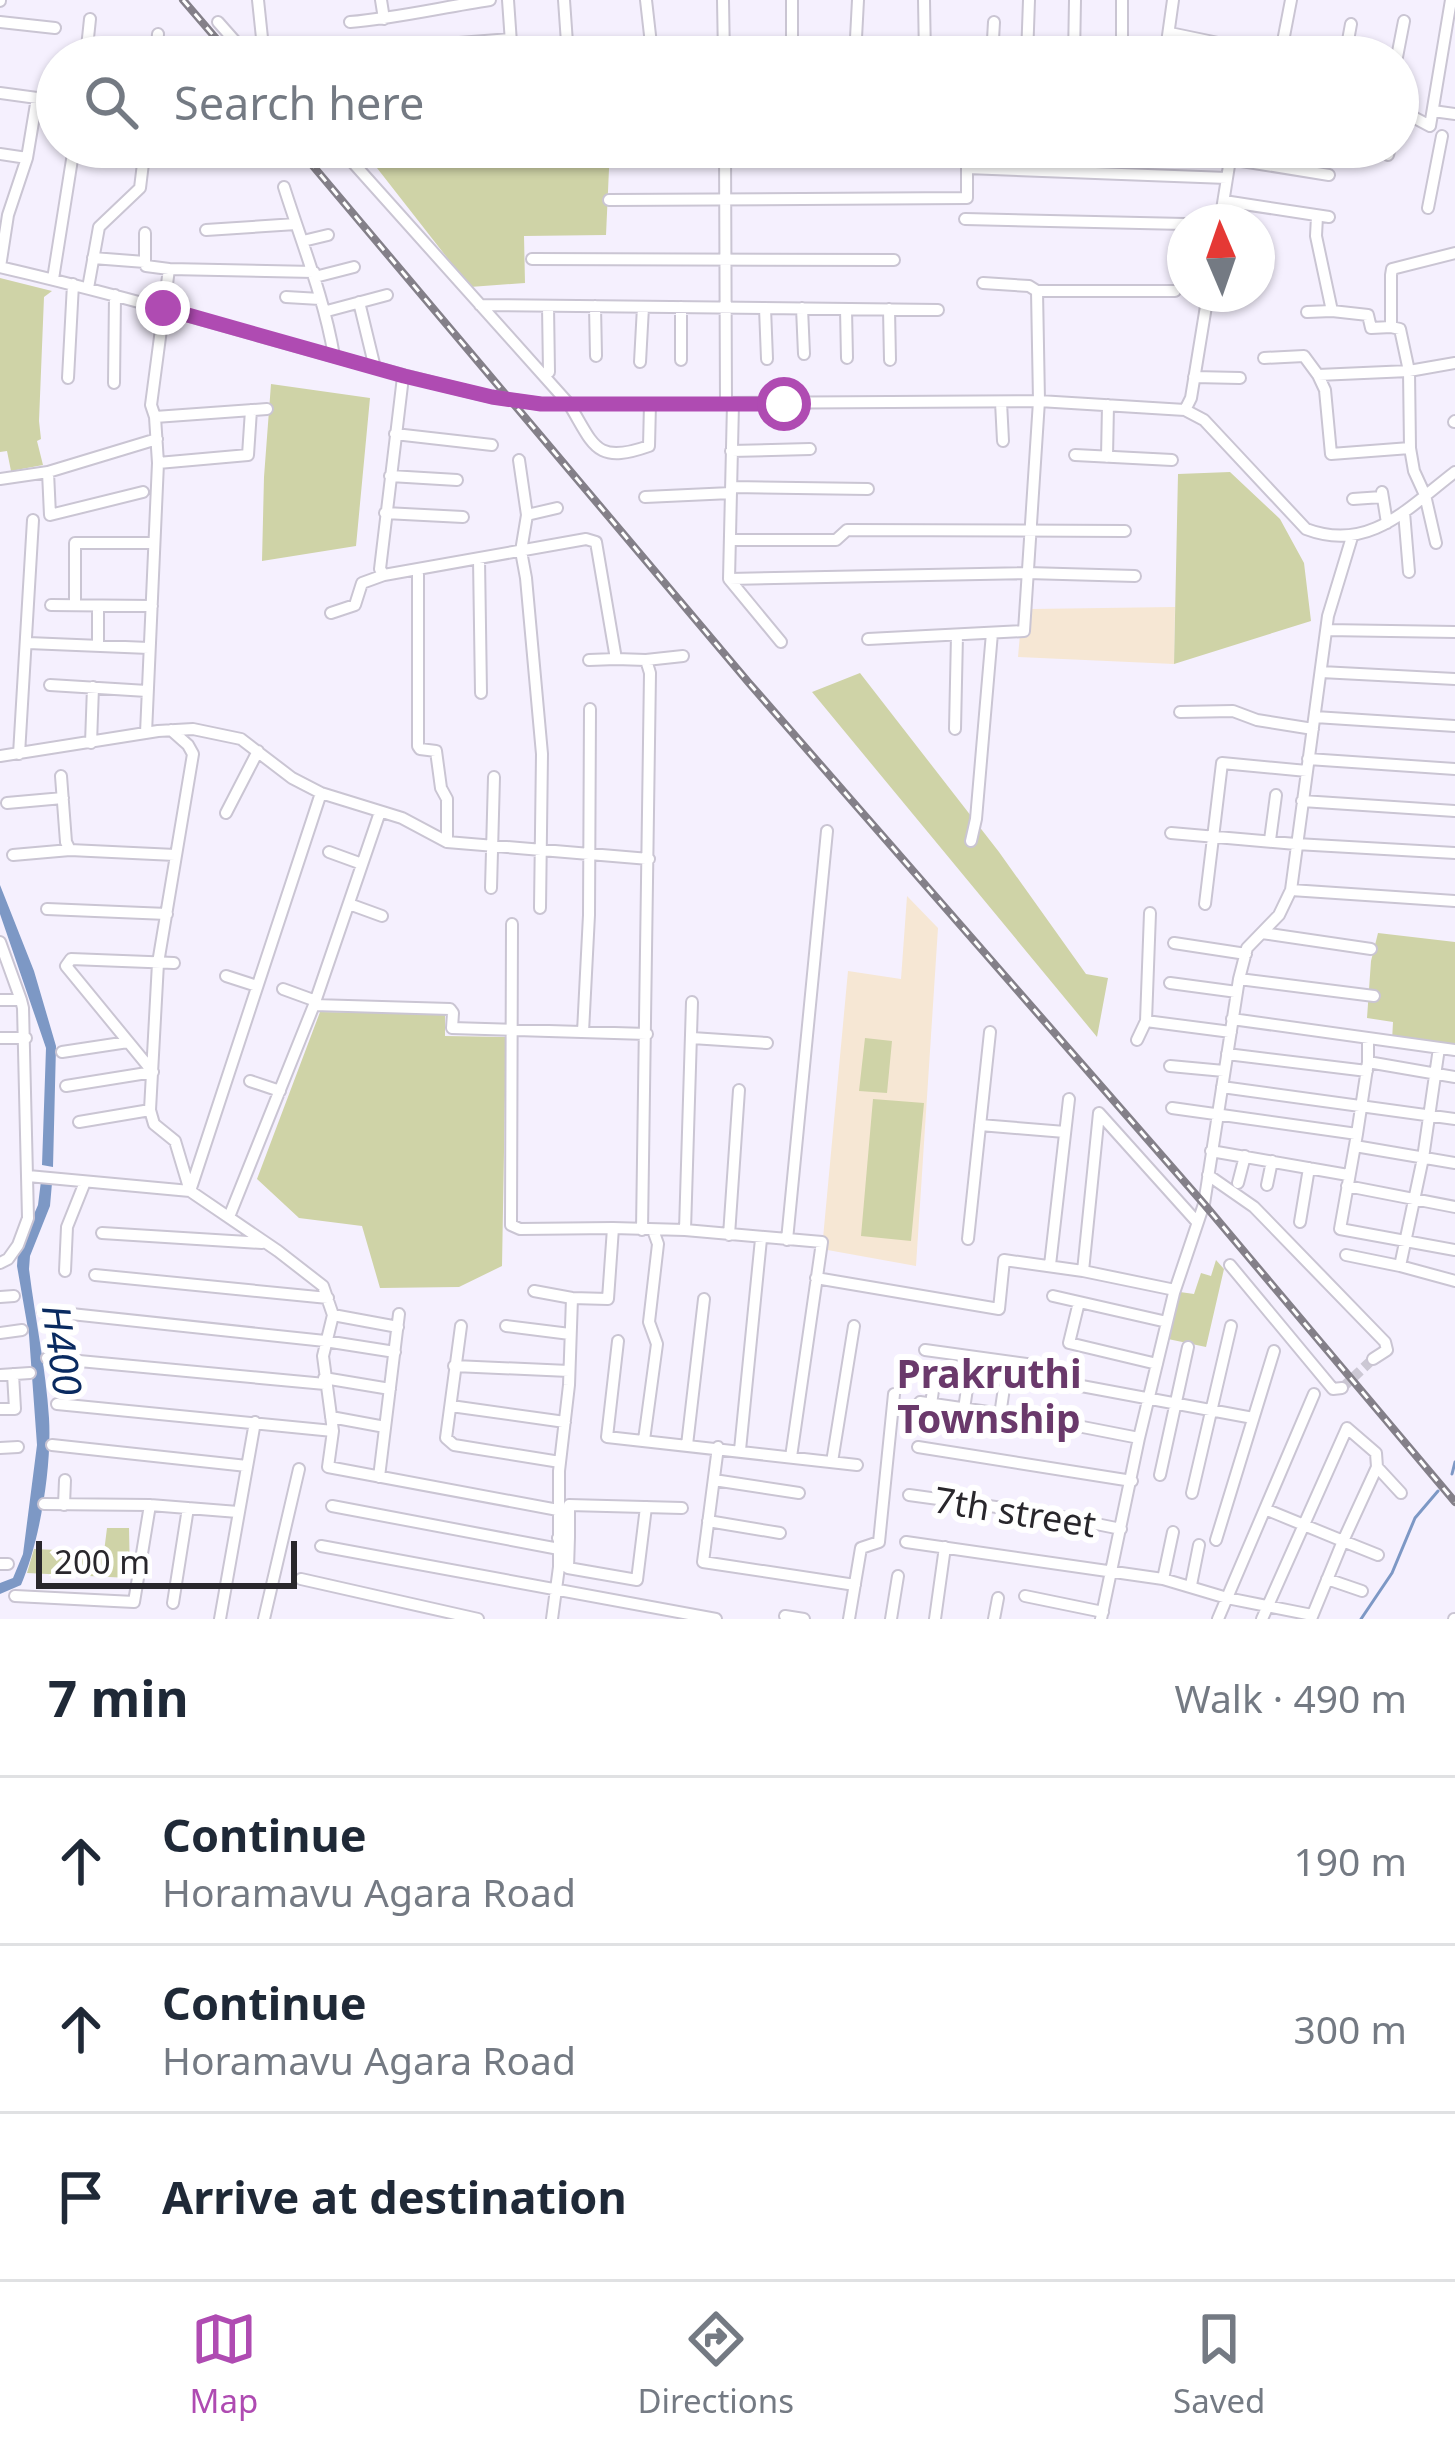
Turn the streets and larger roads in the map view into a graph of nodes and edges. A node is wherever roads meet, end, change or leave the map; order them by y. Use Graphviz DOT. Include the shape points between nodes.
graph roads {
  1 [pos="258,0"];
  2 [pos="381,0"];
  3 [pos="490,0"];
  4 [pos="508,0"];
  5 [pos="564,0"];
  6 [pos="646,0"];
  7 [pos="723,0"];
  8 [pos="792,0"];
  9 [pos="858,0"];
  10 [pos="924,0"];
  11 [pos="1029,0"];
  12 [pos="1075,0"];
  13 [pos="1122,0"];
  14 [pos="1173,0"];
  15 [pos="1291,0"];
  16 [pos="1451,0"];
  17 [pos="90,19"];
  18 [pos="383,20"];
  19 [pos="0,22"];
  20 [pos="218,22"];
  21 [pos="350,22"];
  22 [pos="994,22"];
  23 [pos="1404,22"];
  24 [pos="1352,24"];
  25 [pos="55,28"];
  26 [pos="1170,33"];
  27 [pos="88,36"];
  28 [pos="230,36"];
  29 [pos="262,36"];
  30 [pos="511,36"];
  31 [pos="567,36"];
  32 [pos="650,36"];
  33 [pos="724,36"];
  34 [pos="792,36"];
  35 [pos="856,36"];
  36 [pos="925,36"];
  37 [pos="993,36"];
  38 [pos="1028,36"];
  39 [pos="1074,36"];
  40 [pos="1122,36"];
  41 [pos="1169,36"];
  42 [pos="1184,36"];
  43 [pos="1284,36"];
  44 [pos="1349,36"];
  45 [pos="1401,36"];
  46 [pos="1450,48"];
  47 [pos="0,93"];
  48 [pos="36,98"];
  49 [pos="36,104"];
  50 [pos="1433,111"];
  51 [pos="1455,114"];
  52 [pos="1419,120"];
  53 [pos="1430,126"];
  54 [pos="1442,136"];
  55 [pos="1455,148"];
  56 [pos="0,154"];
  57 [pos="27,158"];
  58 [pos="71,168"];
  59 [pos="142,168"];
  60 [pos="361,168"];
  61 [pos="725,168"];
  62 [pos="1229,168"];
  63 [pos="1298,168"];
  64 [pos="1330,175"];
  65 [pos="1227,178"];
  66 [pos="284,187"];
  67 [pos="610,200"];
  68 [pos="725,200"];
  69 [pos="1224,201"];
  70 [pos="1223,204"];
  71 [pos="1428,208"];
  72 [pos="965,219"];
  73 [pos="296,224"];
  74 [pos="1167,224"];
  75 [pos="206,230"];
  76 [pos="145,232"];
  77 [pos="328,235"];
  78 [pos="303,241"];
  79 [pos="1455,253"];
  80 [pos="93,258"];
  81 [pos="532,260"];
  82 [pos="894,260"];
  83 [pos="725,261"];
  84 [pos="145,262"];
  85 [pos="0,267"];
  86 [pos="354,267"];
  87 [pos="170,269"];
  88 [pos="314,275"];
  89 [pos="53,279"];
  90 [pos="983,283"];
  91 [pos="73,284"];
  92 [pos="88,288"];
  93 [pos="1037,291"];
  94 [pos="1167,291"];
  95 [pos="116,295"];
  96 [pos="387,295"];
  97 [pos="286,297"];
  98 [pos="320,299"];
  99 [pos="358,302"];
  100 [pos="481,305"];
  101 [pos="548,306"];
  102 [pos="595,306"];
  103 [pos="643,307"];
  104 [pos="681,307"];
  105 [pos="163,308"];
  106 [pos="725,308"];
  107 [pos="765,308"];
  108 [pos="802,308"];
  109 [pos="846,309"];
  110 [pos="889,309"];
  111 [pos="938,310"];
  112 [pos="327,311"];
  113 [pos="1331,311"];
  114 [pos="1205,312"];
  115 [pos="1307,312"];
  116 [pos="1391,327"];
  117 [pos="804,354"];
  118 [pos="334,356"];
  119 [pos="596,356"];
  120 [pos="847,358"];
  121 [pos="1264,358"];
  122 [pos="767,359"];
  123 [pos="681,360"];
  124 [pos="890,360"];
  125 [pos="640,362"];
  126 [pos="1455,363"];
  127 [pos="375,368"];
  128 [pos="1409,371"];
  129 [pos="549,372"];
  130 [pos="1318,375"];
  131 [pos="404,376"];
  132 [pos="1194,376"];
  133 [pos="68,378"];
  134 [pos="1240,378"];
  135 [pos="114,383"];
  136 [pos="1001,401"];
  137 [pos="1039,401"];
  138 [pos="569,404"];
  139 [pos="650,404"];
  140 [pos="729,404"];
  141 [pos="1108,405"];
  142 [pos="251,410"];
  143 [pos="267,410"];
  144 [pos="1185,410"];
  145 [pos="154,417"];
  146 [pos="395,434"];
  147 [pos="157,439"];
  148 [pos="1003,441"];
  149 [pos="492,445"];
  150 [pos="1410,448"];
  151 [pos="810,449"];
  152 [pos="731,451"];
  153 [pos="1075,455"];
  154 [pos="1107,457"];
  155 [pos="519,460"];
  156 [pos="1172,460"];
  157 [pos="158,463"];
  158 [pos="48,472"];
  159 [pos="1455,472"];
  160 [pos="390,476"];
  161 [pos="0,479"];
  162 [pos="457,480"];
  163 [pos="868,489"];
  164 [pos="731,490"];
  165 [pos="143,492"];
  166 [pos="1425,495"];
  167 [pos="646,496"];
  168 [pos="1353,500"];
  169 [pos="557,508"];
  170 [pos="1404,512"];
  171 [pos="386,513"];
  172 [pos="527,515"];
  173 [pos="463,517"];
  174 [pos="34,520"];
  175 [pos="1387,524"];
  176 [pos="1029,529"];
  177 [pos="1125,531"];
  178 [pos="1352,537"];
  179 [pos="730,540"];
  180 [pos="154,543"];
  181 [pos="1436,543"];
  182 [pos="521,551"];
  183 [pos="478,559"];
  184 [pos="418,570"];
  185 [pos="1027,572"];
  186 [pos="1409,572"];
  187 [pos="384,575"];
  188 [pos="1135,576"];
  189 [pos="729,580"];
  190 [pos="51,605"];
  191 [pos="75,605"];
  192 [pos="98,605"];
  193 [pos="152,606"];
  194 [pos="331,613"];
  195 [pos="1326,630"];
  196 [pos="1455,632"];
  197 [pos="992,633"];
  198 [pos="957,634"];
  199 [pos="868,639"];
  200 [pos="781,641"];
  201 [pos="28,643"];
  202 [pos="98,646"];
  203 [pos="148,648"];
  204 [pos="683,656"];
  205 [pos="616,659"];
  206 [pos="589,660"];
  207 [pos="646,660"];
  208 [pos="1321,672"];
  209 [pos="1455,679"];
  210 [pos="50,685"];
  211 [pos="93,688"];
  212 [pos="147,691"];
  213 [pos="482,693"];
  214 [pos="590,709"];
  215 [pos="1180,712"];
  216 [pos="1314,723"];
  217 [pos="1455,726"];
  218 [pos="955,728"];
  219 [pos="171,730"];
  220 [pos="146,733"];
  221 [pos="91,742"];
  222 [pos="258,751"];
  223 [pos="19,754"];
  224 [pos="0,756"];
  225 [pos="1308,765"];
  226 [pos="1455,769"];
  227 [pos="61,776"];
  228 [pos="494,777"];
  229 [pos="321,793"];
  230 [pos="1276,795"];
  231 [pos="62,798"];
  232 [pos="1302,801"];
  233 [pos="7,802"];
  234 [pos="1455,811"];
  235 [pos="380,812"];
  236 [pos="226,813"];
  237 [pos="827,831"];
  238 [pos="1171,833"];
  239 [pos="1214,835"];
  240 [pos="1270,840"];
  241 [pos="971,841"];
  242 [pos="447,842"];
  243 [pos="1296,844"];
  244 [pos="494,847"];
  245 [pos="70,850"];
  246 [pos="329,851"];
  247 [pos="540,851"];
  248 [pos="1455,853"];
  249 [pos="590,854"];
  250 [pos="14,855"];
  251 [pos="175,856"];
  252 [pos="649,859"];
  253 [pos="362,864"];
  254 [pos="491,888"];
  255 [pos="1291,890"];
  256 [pos="1455,901"];
  257 [pos="349,904"];
  258 [pos="1205,904"];
  259 [pos="540,908"];
  260 [pos="47,910"];
  261 [pos="1150,913"];
  262 [pos="167,914"];
  263 [pos="382,916"];
  264 [pos="512,924"];
  265 [pos="1262,933"];
  266 [pos="0,942"];
  267 [pos="1174,944"];
  268 [pos="1371,949"];
  269 [pos="1246,954"];
  270 [pos="158,962"];
  271 [pos="174,962"];
  272 [pos="226,976"];
  273 [pos="1170,983"];
  274 [pos="257,986"];
  275 [pos="1238,986"];
  276 [pos="283,989"];
  277 [pos="1374,995"];
  278 [pos="0,1000"];
  279 [pos="21,1000"];
  280 [pos="692,1002"];
  281 [pos="315,1003"];
  282 [pos="1146,1021"];
  283 [pos="1231,1026"];
  284 [pos="514,1030"];
  285 [pos="583,1032"];
  286 [pos="990,1032"];
  287 [pos="647,1034"];
  288 [pos="0,1038"];
  289 [pos="26,1038"];
  290 [pos="692,1038"];
  291 [pos="1368,1038"];
  292 [pos="1137,1040"];
  293 [pos="128,1042"];
  294 [pos="767,1042"];
  295 [pos="1439,1048"];
  296 [pos="1455,1051"];
  297 [pos="62,1052"];
  298 [pos="1227,1054"];
  299 [pos="1170,1066"];
  300 [pos="1367,1066"];
  301 [pos="1224,1071"];
  302 [pos="153,1072"];
  303 [pos="1434,1074"];
  304 [pos="1455,1077"];
  305 [pos="250,1081"];
  306 [pos="67,1086"];
  307 [pos="1222,1087"];
  308 [pos="280,1090"];
  309 [pos="739,1090"];
  310 [pos="1069,1099"];
  311 [pos="1363,1105"];
  312 [pos="1172,1108"];
  313 [pos="150,1110"];
  314 [pos="1217,1115"];
  315 [pos="1430,1115"];
  316 [pos="1455,1119"];
  317 [pos="79,1122"];
  318 [pos="980,1125"];
  319 [pos="1065,1132"];
  320 [pos="1356,1140"];
  321 [pos="1211,1151"];
  322 [pos="1245,1156"];
  323 [pos="1423,1158"];
  324 [pos="1272,1161"];
  325 [pos="1455,1163"];
  326 [pos="1309,1168"];
  327 [pos="1208,1174"];
  328 [pos="38,1177"];
  329 [pos="1347,1180"];
  330 [pos="85,1182"];
  331 [pos="1238,1184"];
  332 [pos="1267,1185"];
  333 [pos="190,1191"];
  334 [pos="1413,1198"];
  335 [pos="1455,1207"];
  336 [pos="229,1217"];
  337 [pos="1198,1222"];
  338 [pos="1300,1222"];
  339 [pos="613,1228"];
  340 [pos="648,1230"];
  341 [pos="685,1230"];
  342 [pos="102,1233"];
  343 [pos="729,1235"];
  344 [pos="968,1238"];
  345 [pos="761,1239"];
  346 [pos="787,1240"];
  347 [pos="1405,1240"];
  348 [pos="265,1243"];
  349 [pos="1455,1250"];
  350 [pos="1346,1255"];
  351 [pos="0,1263"];
  352 [pos="1050,1265"];
  353 [pos="1230,1265"];
  354 [pos="1400,1266"];
  355 [pos="65,1271"];
  356 [pos="1083,1271"];
  357 [pos="95,1275"];
  358 [pos="816,1278"];
  359 [pos="1455,1281"];
  360 [pos="1175,1290"];
  361 [pos="534,1291"];
  362 [pos="14,1296"];
  363 [pos="1053,1296"];
  364 [pos="0,1297"];
  365 [pos="328,1298"];
  366 [pos="572,1298"];
  367 [pos="704,1299"];
  368 [pos="1078,1302"];
  369 [pos="43,1311"];
  370 [pos="333,1315"];
  371 [pos="1167,1322"];
  372 [pos="461,1326"];
  373 [pos="506,1326"];
  374 [pos="854,1326"];
  375 [pos="1231,1326"];
  376 [pos="22,1330"];
  377 [pos="0,1333"];
  378 [pos="570,1334"];
  379 [pos="325,1341"];
  380 [pos="618,1341"];
  381 [pos="1189,1347"];
  382 [pos="925,1350"];
  383 [pos="394,1352"];
  384 [pos="1274,1352"];
  385 [pos="47,1358"];
  386 [pos="1373,1359"];
  387 [pos="1157,1364"];
  388 [pos="454,1366"];
  389 [pos="569,1371"];
  390 [pos="29,1373"];
  391 [pos="7,1375"];
  392 [pos="935,1377"];
  393 [pos="324,1381"];
  394 [pos="968,1382"];
  395 [pos="1004,1388"];
  396 [pos="1342,1388"];
  397 [pos="390,1389"];
  398 [pos="894,1394"];
  399 [pos="1314,1394"];
  400 [pos="1149,1398"];
  401 [pos="1174,1402"];
  402 [pos="57,1404"];
  403 [pos="451,1406"];
  404 [pos="0,1409"];
  405 [pos="964,1409"];
  406 [pos="1209,1410"];
  407 [pos="1000,1415"];
  408 [pos="1253,1418"];
  409 [pos="255,1422"];
  410 [pos="565,1422"];
  411 [pos="333,1424"];
  412 [pos="386,1427"];
  413 [pos="1139,1438"];
  414 [pos="644,1440"];
  415 [pos="52,1444"];
  416 [pos="687,1444"];
  417 [pos="18,1447"];
  418 [pos="718,1447"];
  419 [pos="918,1447"];
  420 [pos="0,1448"];
  421 [pos="740,1450"];
  422 [pos="791,1457"];
  423 [pos="560,1462"];
  424 [pos="832,1462"];
  425 [pos="857,1465"];
  426 [pos="247,1466"];
  427 [pos="1376,1467"];
  428 [pos="299,1469"];
  429 [pos="1160,1475"];
  430 [pos="379,1477"];
  431 [pos="65,1480"];
  432 [pos="714,1480"];
  433 [pos="1132,1480"];
  434 [pos="799,1492"];
  435 [pos="1192,1493"];
  436 [pos="1401,1493"];
  437 [pos="909,1495"];
  438 [pos="44,1504"];
  439 [pos="64,1505"];
  440 [pos="150,1505"];
  441 [pos="332,1506"];
  442 [pos="646,1507"];
  443 [pos="188,1508"];
  444 [pos="682,1508"];
  445 [pos="1265,1509"];
  446 [pos="558,1510"];
  447 [pos="238,1512"];
  448 [pos="708,1521"];
  449 [pos="1305,1526"];
  450 [pos="1121,1529"];
  451 [pos="1173,1532"];
  452 [pos="780,1533"];
  453 [pos="1216,1540"];
  454 [pos="1343,1540"];
  455 [pos="562,1541"];
  456 [pos="879,1542"];
  457 [pos="1199,1545"];
  458 [pos="321,1546"];
  459 [pos="945,1546"];
  460 [pos="1378,1555"];
  461 [pos="685,1559"];
  462 [pos="703,1562"];
  463 [pos="1111,1570"];
  464 [pos="898,1576"];
  465 [pos="1163,1579"];
  466 [pos="1328,1579"];
  467 [pos="301,1580"];
  468 [pos="855,1585"];
  469 [pos="1190,1585"];
  470 [pos="556,1591"];
  471 [pos="1361,1591"];
  472 [pos="15,1596"];
  473 [pos="1025,1596"];
  474 [pos="998,1598"];
  475 [pos="1227,1598"];
  476 [pos="173,1603"];
  477 [pos="1265,1613"];
  478 [pos="785,1616"];
  479 [pos="1102,1616"];
  480 [pos="1312,1617"];
  481 [pos="220,1619"];
  482 [pos="264,1619"];
  483 [pos="478,1619"];
  484 [pos="552,1619"];
  485 [pos="716,1619"];
  486 [pos="804,1619"];
  487 [pos="849,1619"];
  488 [pos="891,1619"];
  489 [pos="935,1619"];
  490 [pos="994,1619"];
  491 [pos="1218,1619"];
  1 -- 29 [label="street"];
  2 -- 18 [label="street"];
  3 -- 18 [label="street"];
  4 -- 30 [label="street"];
  5 -- 31 [label="street"];
  6 -- 32 [label="street"];
  7 -- 33 [label="street"];
  8 -- 34 [label="street"];
  9 -- 35 [label="street"];
  10 -- 36 [label="street"];
  11 -- 38 [label="street"];
  12 -- 39 [label="street"];
  13 -- 40 [label="street"];
  14 -- 26 [label="street"];
  15 -- 43 [label="street"];
  16 -- 46 [label="street"];
  17 -- 27 [label="street"];
  18 -- 21 [label="street"];
  19 -- 25 [label="street"];
  20 -- 28 [label="street"];
  22 -- 37 [label="street"];
  23 -- 45 [label="street"];
  24 -- 44 [label="street"];
  26 -- 41 [label="street"];
  26 -- 42 [label="street"];
  46 -- 50 [label="street"];
  47 -- 48 [label="street"];
  49 -- 57 [label="street"];
  50 -- 51 [label="street"];
  50 -- 53 [label="street"];
  52 -- 53 [label="street"];
  53 -- 54 [label="street"];
  54 -- 55 [label="street"];
  54 -- 71 [label="street"];
  56 -- 57 [label="street"];
  57 -- 85 [label="street"];
  58 -- 89 [label="street"];
  59 -- 80 [label="street" via="140,188 99,227"];
  60 -- 100 [label="street"];
  61 -- 68 [label="street"];
  62 -- 65 [label="street"];
  63 -- 64 [label="street"];
  65 -- 68 [label="street" via="967,168 967,198"];
  65 -- 69 [label="street"];
  66 -- 73 [label="street"];
  67 -- 68 [label="street"];
  68 -- 83 [label="street"];
  69 -- 70 [label="street"];
  69 -- 113 [label="street" via="1323,217 1316,236"];
  72 -- 74 [label="street"];
  73 -- 75 [label="street"];
  73 -- 78 [label="street"];
  76 -- 84 [label="street"];
  77 -- 78 [label="street"];
  78 -- 88 [label="street"];
  79 -- 116 [label="street" via="1392,269"];
  80 -- 84 [label="street"];
  80 -- 92 [label="street"];
  81 -- 83 [label="street"];
  82 -- 83 [label="street"];
  83 -- 106 [label="street"];
  84 -- 87 [label="street"];
  85 -- 89 [label="street"];
  86 -- 88 [label="street"];
  87 -- 88 [label="street"];
  87 -- 105 [label="street"];
  88 -- 98 [label="street"];
  89 -- 91 [label="street"];
  90 -- 93 [label="street"];
  91 -- 92 [label="street"];
  91 -- 133 [label="street"];
  92 -- 95 [label="street"];
  93 -- 94 [label="street"];
  93 -- 137 [label="street"];
  95 -- 105 [label="street"];
  95 -- 135 [label="street"];
  96 -- 99 [label="street"];
  97 -- 98 [label="street"];
  98 -- 112 [label="street"];
  99 -- 112 [label="street"];
  99 -- 127 [label="street"];
  100 -- 101 [label="street"];
  100 -- 138 [label="street"];
  101 -- 102 [label="street"];
  101 -- 129 [label="street"];
  102 -- 103 [label="street"];
  102 -- 119 [label="street"];
  103 -- 104 [label="street"];
  103 -- 125 [label="street"];
  104 -- 106 [label="street"];
  104 -- 123 [label="street"];
  105 -- 118 [label="street"];
  105 -- 145 [label="street"];
  106 -- 107 [label="street"];
  106 -- 140 [label="street"];
  107 -- 108 [label="street"];
  107 -- 122 [label="street"];
  108 -- 109 [label="street"];
  108 -- 117 [label="street"];
  109 -- 110 [label="street"];
  109 -- 120 [label="street"];
  110 -- 111 [label="street"];
  110 -- 124 [label="street"];
  112 -- 118 [label="street"];
  113 -- 115 [label="street"];
  113 -- 116 [label="street" via="1369,315 1371,328"];
  114 -- 132 [label="street"];
  116 -- 128 [label="street" via="1400,329"];
  118 -- 127 [label="street"];
  121 -- 130 [label="street" via="1304,356"];
  126 -- 128 [label="street"];
  127 -- 131 [label="street"];
  128 -- 130 [label="street"];
  128 -- 150 [label="street"];
  130 -- 150 [label="street" via="1330,454"];
  131 -- 138 [label="street, bridge"];
  131 -- 146 [label="street"];
  132 -- 134 [label="street"];
  132 -- 144 [label="street"];
  136 -- 137 [label="street"];
  136 -- 140 [label="street"];
  136 -- 148 [label="street"];
  137 -- 141 [label="street"];
  137 -- 176 [label="street"];
  138 -- 139 [label="street"];
  138 -- 139 [label="street" via="604,453 649,446"];
  139 -- 140 [label="street"];
  140 -- 152 [label="street"];
  141 -- 144 [label="street"];
  141 -- 154 [label="street"];
  142 -- 143 [label="street"];
  142 -- 145 [label="street"];
  142 -- 157 [label="street" via="248,455"];
  144 -- 178 [label="street" via="1204,420 1306,529"];
  145 -- 147 [label="street"];
  146 -- 149 [label="street"];
  146 -- 160 [label="street"];
  147 -- 157 [label="street"];
  147 -- 158 [label="street"];
  150 -- 166 [label="street"];
  151 -- 152 [label="street"];
  152 -- 164 [label="street"];
  153 -- 154 [label="street"];
  154 -- 156 [label="street"];
  155 -- 172 [label="street"];
  157 -- 180 [label="street"];
  158 -- 161 [label="street"];
  158 -- 165 [label="street" via="50,514"];
  159 -- 166 [label="street"];
  160 -- 162 [label="street"];
  160 -- 171 [label="street"];
  163 -- 164 [label="street"];
  164 -- 167 [label="street"];
  164 -- 179 [label="street"];
  166 -- 170 [label="street"];
  166 -- 181 [label="street"];
  168 -- 175 [label="street" via="1382,495"];
  169 -- 172 [label="street"];
  170 -- 175 [label="street"];
  170 -- 186 [label="street"];
  171 -- 173 [label="street"];
  171 -- 187 [label="street"];
  172 -- 182 [label="street"];
  174 -- 201 [label="street"];
  175 -- 178 [label="street"];
  176 -- 177 [label="street"];
  176 -- 179 [label="street"];
  176 -- 185 [label="street"];
  178 -- 195 [label="street"];
  179 -- 189 [label="street"];
  180 -- 191 [label="street" via="75,543"];
  180 -- 193 [label="street"];
  182 -- 183 [label="street"];
  182 -- 205 [label="street" via="596,542"];
  182 -- 247 [label="street" via="542,754"];
  183 -- 184 [label="street"];
  183 -- 213 [label="street"];
  184 -- 187 [label="street"];
  184 -- 242 [label="street" via="418,746 436,751"];
  185 -- 188 [label="street"];
  185 -- 189 [label="street"];
  185 -- 197 [label="street" via="1024,632"];
  187 -- 194 [label="street" via="362,584 355,605"];
  189 -- 200 [label="street"];
  190 -- 191 [label="street"];
  191 -- 192 [label="street"];
  192 -- 193 [label="street"];
  192 -- 202 [label="street"];
  193 -- 203 [label="street"];
  195 -- 196 [label="street"];
  195 -- 208 [label="street"];
  197 -- 198 [label="street"];
  197 -- 241 [label="street"];
  198 -- 199 [label="street"];
  198 -- 218 [label="street"];
  201 -- 202 [label="street"];
  201 -- 223 [label="street"];
  202 -- 203 [label="street"];
  203 -- 212 [label="street"];
  204 -- 207 [label="street"];
  205 -- 206 [label="street"];
  205 -- 207 [label="street"];
  207 -- 252 [label="street"];
  208 -- 209 [label="street"];
  208 -- 216 [label="street"];
  210 -- 211 [label="street"];
  211 -- 212 [label="street"];
  211 -- 221 [label="street"];
  212 -- 220 [label="street"];
  214 -- 249 [label="street"];
  215 -- 216 [label="street"];
  216 -- 217 [label="street"];
  216 -- 225 [label="street"];
  219 -- 220 [label="street"];
  219 -- 222 [label="street" via="241,739"];
  219 -- 251 [label="street" via="193,754"];
  220 -- 221 [label="street"];
  221 -- 223 [label="street"];
  222 -- 229 [label="street"];
  222 -- 236 [label="street"];
  223 -- 224 [label="street"];
  225 -- 226 [label="street"];
  225 -- 232 [label="street"];
  225 -- 239 [label="street" via="1222,763"];
  227 -- 231 [label="street"];
  228 -- 244 [label="street"];
  229 -- 235 [label="street"];
  229 -- 274 [label="street"];
  230 -- 240 [label="street"];
  231 -- 233 [label="street"];
  231 -- 245 [label="street"];
  232 -- 234 [label="street"];
  232 -- 243 [label="street"];
  235 -- 242 [label="street"];
  235 -- 253 [label="street"];
  237 -- 346 [label="street"];
  238 -- 239 [label="street"];
  239 -- 240 [label="street"];
  239 -- 258 [label="street"];
  240 -- 243 [label="street"];
  242 -- 244 [label="street"];
  243 -- 248 [label="street"];
  243 -- 255 [label="street"];
  244 -- 247 [label="street"];
  244 -- 254 [label="street"];
  245 -- 250 [label="street"];
  245 -- 251 [label="street"];
  246 -- 253 [label="street"];
  247 -- 249 [label="street"];
  247 -- 259 [label="street"];
  249 -- 252 [label="street"];
  249 -- 285 [label="street"];
  251 -- 262 [label="street"];
  252 -- 287 [label="street"];
  253 -- 257 [label="street"];
  255 -- 256 [label="street"];
  255 -- 265 [label="street"];
  257 -- 263 [label="street"];
  257 -- 281 [label="street"];
  260 -- 262 [label="street"];
  261 -- 282 [label="street"];
  262 -- 270 [label="street"];
  264 -- 284 [label="street"];
  265 -- 268 [label="street"];
  265 -- 269 [label="street"];
  266 -- 279 [label="street"];
  267 -- 269 [label="street"];
  269 -- 275 [label="street"];
  270 -- 271 [label="street"];
  270 -- 293 [label="street" via="67,963"];
  270 -- 302 [label="street"];
  272 -- 274 [label="street"];
  273 -- 275 [label="street"];
  274 -- 333 [label="street"];
  275 -- 277 [label="street"];
  275 -- 283 [label="street"];
  276 -- 281 [label="street"];
  278 -- 279 [label="street"];
  279 -- 289 [label="street"];
  280 -- 290 [label="street"];
  281 -- 284 [label="street" via="450,1009 452,1028"];
  281 -- 308 [label="street"];
  282 -- 283 [label="street"];
  282 -- 292 [label="street"];
  283 -- 291 [label="street"];
  283 -- 298 [label="street"];
  284 -- 285 [label="street"];
  284 -- 339 [label="street" via="511,1225"];
  285 -- 287 [label="street"];
  286 -- 318 [label="street"];
  287 -- 340 [label="street"];
  288 -- 289 [label="street"];
  289 -- 328 [label="street"];
  290 -- 294 [label="street"];
  290 -- 341 [label="street"];
  291 -- 295 [label="street"];
  291 -- 300 [label="street"];
  293 -- 297 [label="street"];
  293 -- 302 [label="street"];
  295 -- 296 [label="street"];
  295 -- 303 [label="street"];
  298 -- 300 [label="street"];
  298 -- 301 [label="street"];
  299 -- 301 [label="street"];
  300 -- 303 [label="street"];
  300 -- 311 [label="street"];
  301 -- 307 [label="street"];
  302 -- 306 [label="street"];
  302 -- 313 [label="street"];
  303 -- 304 [label="street"];
  303 -- 315 [label="street"];
  305 -- 308 [label="street"];
  307 -- 311 [label="street"];
  307 -- 314 [label="street"];
  308 -- 336 [label="street"];
  309 -- 343 [label="street"];
  310 -- 319 [label="street"];
  311 -- 315 [label="street"];
  311 -- 320 [label="street"];
  312 -- 314 [label="street"];
  313 -- 317 [label="street"];
  313 -- 333 [label="street" via="175,1141"];
  314 -- 320 [label="street"];
  314 -- 321 [label="street"];
  315 -- 316 [label="street"];
  315 -- 323 [label="street"];
  318 -- 319 [label="street"];
  318 -- 344 [label="street"];
  319 -- 352 [label="street"];
  320 -- 323 [label="street"];
  320 -- 329 [label="street"];
  321 -- 322 [label="street"];
  321 -- 327 [label="street"];
  322 -- 324 [label="street"];
  322 -- 331 [label="street"];
  323 -- 325 [label="street"];
  323 -- 334 [label="street"];
  324 -- 326 [label="street"];
  324 -- 332 [label="street"];
  326 -- 329 [label="street"];
  326 -- 338 [label="street"];
  327 -- 337 [label="street"];
  327 -- 386 [label="street" via="1255,1207 1385,1342 1387,1350"];
  328 -- 330 [label="street"];
  328 -- 351 [label="street" via="18,1245"];
  329 -- 334 [label="street"];
  329 -- 347 [label="street" via="1339,1233"];
  330 -- 333 [label="street"];
  330 -- 355 [label="street" via="67,1227"];
  333 -- 336 [label="street"];
  334 -- 335 [label="street"];
  334 -- 347 [label="street"];
  336 -- 348 [label="street"];
  337 -- 356 [label="street" via="1099,1113"];
  337 -- 360 [label="street"];
  339 -- 340 [label="street"];
  339 -- 366 [label="street" via="608,1299"];
  340 -- 341 [label="street"];
  340 -- 414 [label="street" via="658,1244 649,1322 657,1344"];
  341 -- 343 [label="street"];
  342 -- 348 [label="street"];
  343 -- 345 [label="street"];
  345 -- 346 [label="street"];
  345 -- 421 [label="street"];
  346 -- 358 [label="street" via="822,1242"];
  347 -- 349 [label="street"];
  347 -- 354 [label="street"];
  348 -- 365 [label="street"];
  350 -- 354 [label="street"];
  352 -- 356 [label="street"];
  352 -- 358 [label="street" via="1004,1260 999,1309"];
  353 -- 396 [label="street" via="1333,1389"];
  354 -- 359 [label="street"];
  356 -- 360 [label="street"];
  357 -- 365 [label="street"];
  358 -- 422 [label="street"];
  360 -- 371 [label="street"];
  361 -- 366 [label="street"];
  362 -- 364 [label="street"];
  363 -- 368 [label="street"];
  365 -- 370 [label="street"];
  366 -- 378 [label="street"];
  367 -- 416 [label="street"];
  368 -- 371 [label="street"];
  368 -- 387 [label="street" via="1069,1343"];
  369 -- 379 [label="street"];
  370 -- 379 [label="street"];
  370 -- 383 [label="street" via="398,1320"];
  371 -- 387 [label="street"];
  372 -- 388 [label="street"];
  373 -- 378 [label="street"];
  374 -- 424 [label="street"];
  375 -- 406 [label="street"];
  376 -- 377 [label="street"];
  378 -- 389 [label="street"];
  379 -- 383 [label="street"];
  379 -- 393 [label="street"];
  380 -- 414 [label="street" via="607,1436"];
  381 -- 401 [label="street"];
  382 -- 400 [label="street" via="1034,1365 1060,1382"];
  383 -- 397 [label="street"];
  384 -- 408 [label="street"];
  385 -- 393 [label="street"];
  387 -- 400 [label="street"];
  388 -- 389 [label="street"];
  388 -- 403 [label="street"];
  389 -- 410 [label="street"];
  390 -- 391 [label="street"];
  391 -- 404 [label="street" via="14,1409"];
  392 -- 405 [label="street" via="926,1403"];
  393 -- 397 [label="street"];
  393 -- 411 [label="street"];
  394 -- 405 [label="street"];
  395 -- 407 [label="street"];
  397 -- 412 [label="street"];
  398 -- 456 [label="street"];
  399 -- 445 [label="street"];
  400 -- 401 [label="street"];
  400 -- 413 [label="street"];
  401 -- 406 [label="street"];
  401 -- 429 [label="street"];
  402 -- 409 [label="street"];
  403 -- 410 [label="street"];
  403 -- 423 [label="street" via="446,1438 454,1445"];
  405 -- 407 [label="street"];
  406 -- 408 [label="street"];
  406 -- 435 [label="street"];
  407 -- 413 [label="street"];
  408 -- 453 [label="street"];
  409 -- 411 [label="street"];
  409 -- 426 [label="street"];
  410 -- 423 [label="street"];
  411 -- 412 [label="street"];
  411 -- 430 [label="street" via="328,1467"];
  412 -- 430 [label="street"];
  413 -- 433 [label="street"];
  414 -- 416 [label="street"];
  415 -- 426 [label="street"];
  416 -- 418 [label="street"];
  417 -- 420 [label="street"];
  418 -- 421 [label="street"];
  418 -- 432 [label="street"];
  419 -- 433 [label="street"];
  421 -- 422 [label="street"];
  422 -- 424 [label="street"];
  423 -- 446 [label="street"];
  424 -- 425 [label="street"];
  426 -- 447 [label="street"];
  427 -- 436 [label="street"];
  427 -- 449 [label="street" via="1376,1453 1347,1428"];
  427 -- 454 [label="street"];
  428 -- 482 [label="street"];
  430 -- 446 [label="street"];
  431 -- 439 [label="street"];
  432 -- 434 [label="street"];
  432 -- 448 [label="street"];
  433 -- 450 [label="street"];
  437 -- 450 [label="street, 7th street"];
  438 -- 439 [label="street"];
  439 -- 440 [label="street"];
  440 -- 443 [label="street"];
  440 -- 472 [label="street" via="134,1602"];
  441 -- 455 [label="street"];
  442 -- 444 [label="street"];
  442 -- 455 [label="street" via="569,1505"];
  442 -- 455 [label="street" via="637,1580 568,1568"];
  443 -- 447 [label="street"];
  443 -- 476 [label="street"];
  445 -- 449 [label="street"];
  445 -- 475 [label="street"];
  446 -- 455 [label="street"];
  447 -- 481 [label="street"];
  448 -- 452 [label="street"];
  448 -- 462 [label="street"];
  449 -- 454 [label="street"];
  449 -- 477 [label="street"];
  450 -- 463 [label="street"];
  451 -- 465 [label="street"];
  454 -- 460 [label="street"];
  454 -- 466 [label="street"];
  455 -- 470 [label="street"];
  456 -- 459 [label="street"];
  456 -- 468 [label="street" via="860,1548"];
  457 -- 469 [label="street"];
  458 -- 470 [label="street"];
  459 -- 463 [label="street"];
  459 -- 489 [label="street"];
  461 -- 462 [label="street"];
  462 -- 468 [label="street"];
  463 -- 465 [label="street"];
  463 -- 479 [label="street"];
  464 -- 488 [label="street"];
  465 -- 469 [label="street"];
  466 -- 471 [label="street"];
  466 -- 480 [label="street"];
  467 -- 483 [label="street"];
  468 -- 487 [label="street"];
  469 -- 475 [label="street"];
  470 -- 484 [label="street"];
  470 -- 485 [label="street"];
  473 -- 479 [label="street"];
  474 -- 490 [label="street"];
  475 -- 477 [label="street"];
  475 -- 491 [label="street"];
  477 -- 480 [label="street"];
  478 -- 486 [label="street"];
}
